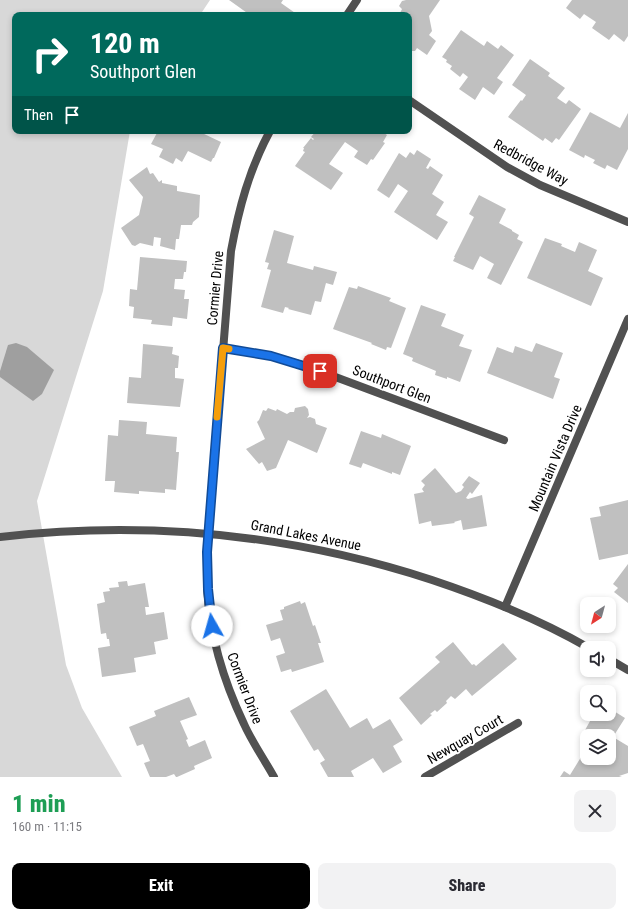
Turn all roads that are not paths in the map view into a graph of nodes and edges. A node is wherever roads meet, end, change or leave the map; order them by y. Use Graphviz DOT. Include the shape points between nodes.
graph roads {
  1 [pos="357,0"];
  2 [pos="349,12"];
  3 [pos="412,102"];
  4 [pos="268,134"];
  5 [pos="628,222"];
  6 [pos="628,319"];
  7 [pos="223,348"];
  8 [pos="504,440"];
  9 [pos="208,533"];
  10 [pos="0,537"];
  11 [pos="505,607"];
  12 [pos="580,643"];
  13 [pos="616,663"];
  14 [pos="628,670"];
  15 [pos="518,723"];
  16 [pos="274,777"];
  17 [pos="425,777"];
  1 -- 2 [label="street"];
  3 -- 5 [label="street, Redbridge Way" via="507,167 540,185"];
  4 -- 7 [label="street, Cormier Drive" via="248,180 237,215 231,251"];
  6 -- 11 [label="street, Mountain Vista Drive"];
  7 -- 8 [label="street, Southport Glen" via="271,356 306,366"];
  7 -- 9 [label="street, Cormier Drive"];
  9 -- 10 [label="street, Grand Lakes Avenue" via="140,529 68,531"];
  9 -- 11 [label="street, Grand Lakes Avenue" via="292,544 343,554 400,569"];
  9 -- 16 [label="street, Cormier Drive" via="208,589 218,656 244,725"];
  11 -- 12 [label="street, Grand Lakes Avenue"];
  13 -- 14 [label="street"];
  15 -- 17 [label="street, Newquay Court"];
}
